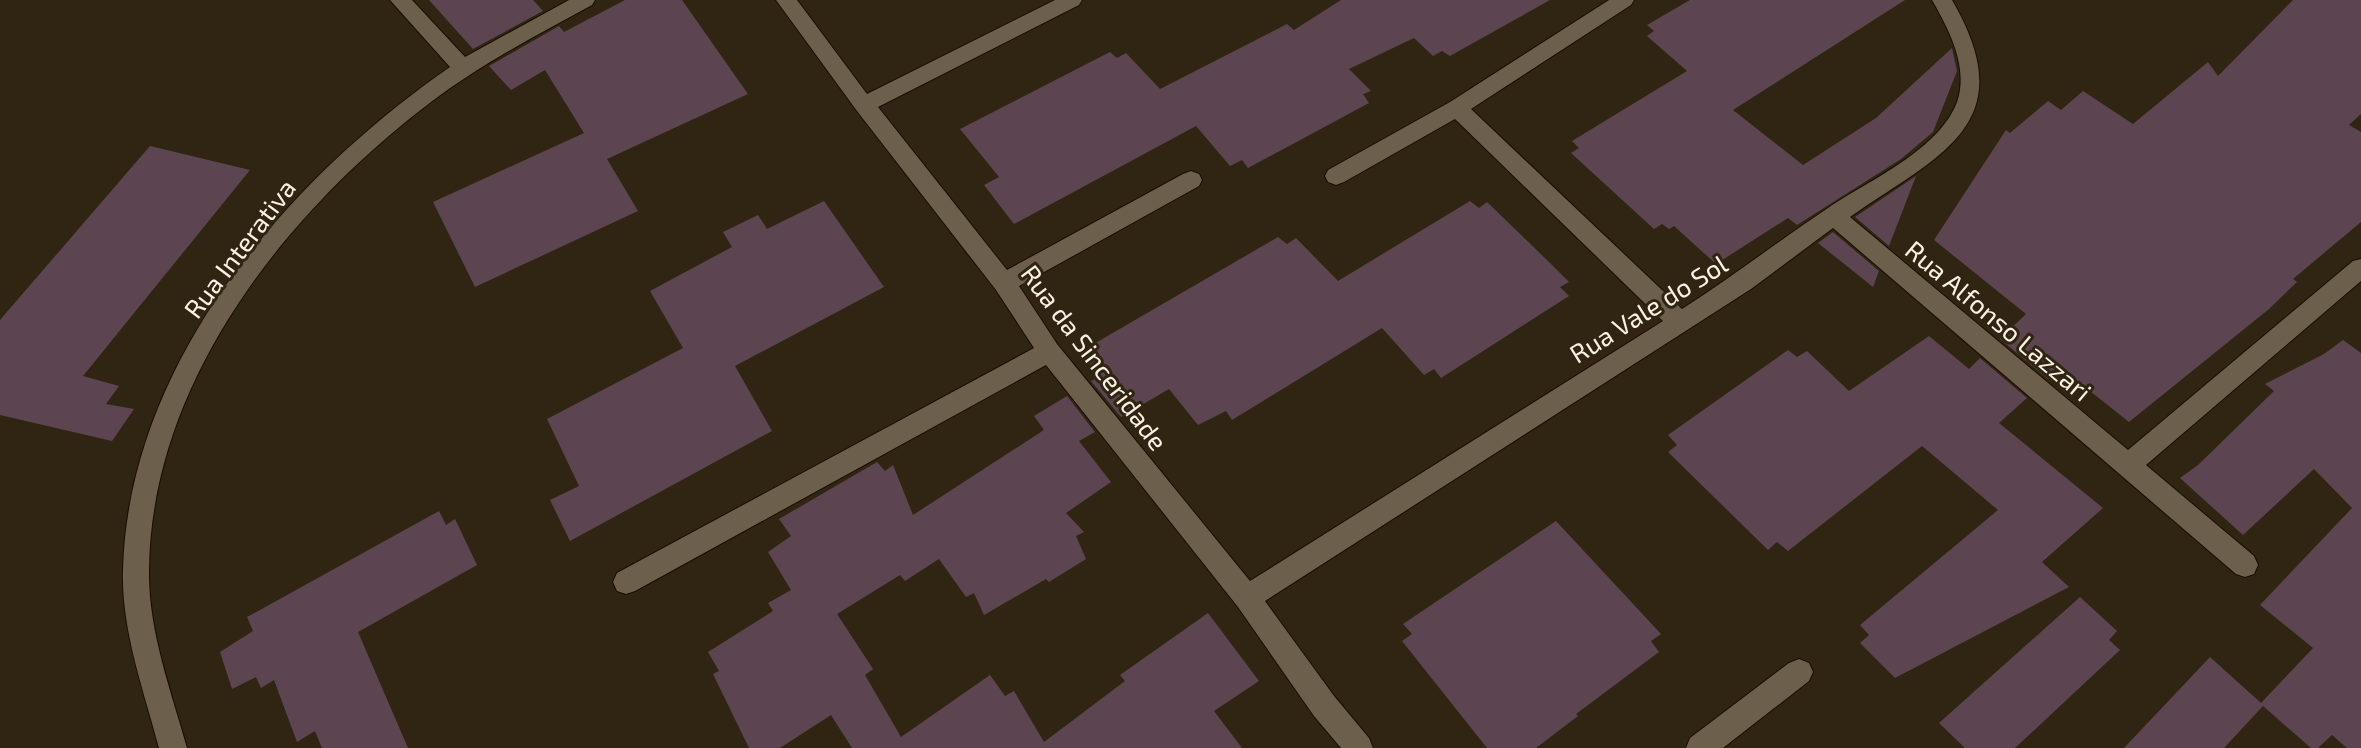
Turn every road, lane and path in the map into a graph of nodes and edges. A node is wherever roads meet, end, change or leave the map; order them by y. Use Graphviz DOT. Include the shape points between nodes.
graph roads {
  1 [pos="400,0"];
  2 [pos="585,0"];
  3 [pos="786,0"];
  4 [pos="1072,0"];
  5 [pos="1624,0"];
  6 [pos="1942,0"];
  7 [pos="463,68"];
  8 [pos="864,105"];
  9 [pos="1457,108"];
  10 [pos="1336,176"];
  11 [pos="1191,180"];
  12 [pos="1833,215"];
  13 [pos="2361,268"];
  14 [pos="1004,283"];
  15 [pos="1679,321"];
  16 [pos="1049,351"];
  17 [pos="2127,466"];
  18 [pos="2245,565"];
  19 [pos="626,582"];
  20 [pos="1247,598"];
  21 [pos="1799,672"];
  22 [pos="173,748"];
  23 [pos="1359,748"];
  24 [pos="1700,748"];
  1 -- 7 [label="street"];
  2 -- 7 [label="street, Rua Interativa"];
  3 -- 8 [label="street, Rua da Sinceridade"];
  4 -- 8 [label="street"];
  5 -- 9 [label="street"];
  6 -- 12 [label="street, Rua Vale do Sol" via="1967,50 1967,106 1950,132 1921,159"];
  7 -- 22 [label="street, Rua Interativa" via="360,148 312,197 226,305 183,376 156,443 142,507 136,574 147,648"];
  8 -- 14 [label="street, Rua da Sinceridade"];
  9 -- 10 [label="street"];
  9 -- 15 [label="street"];
  11 -- 14 [label="street"];
  12 -- 15 [label="street, Rua Vale do Sol" via="1745,281"];
  12 -- 17 [label="street, Rua Alfonso Lazzari"];
  13 -- 17 [label="street"];
  14 -- 16 [label="street, Rua da Sinceridade"];
  15 -- 20 [label="street, Rua Vale do Sol"];
  16 -- 19 [label="street"];
  16 -- 20 [label="street, Rua da Sinceridade"];
  17 -- 18 [label="street, Rua Alfonso Lazzari"];
  20 -- 23 [label="street, Rua da Sinceridade"];
  21 -- 24 [label="street"];
}
